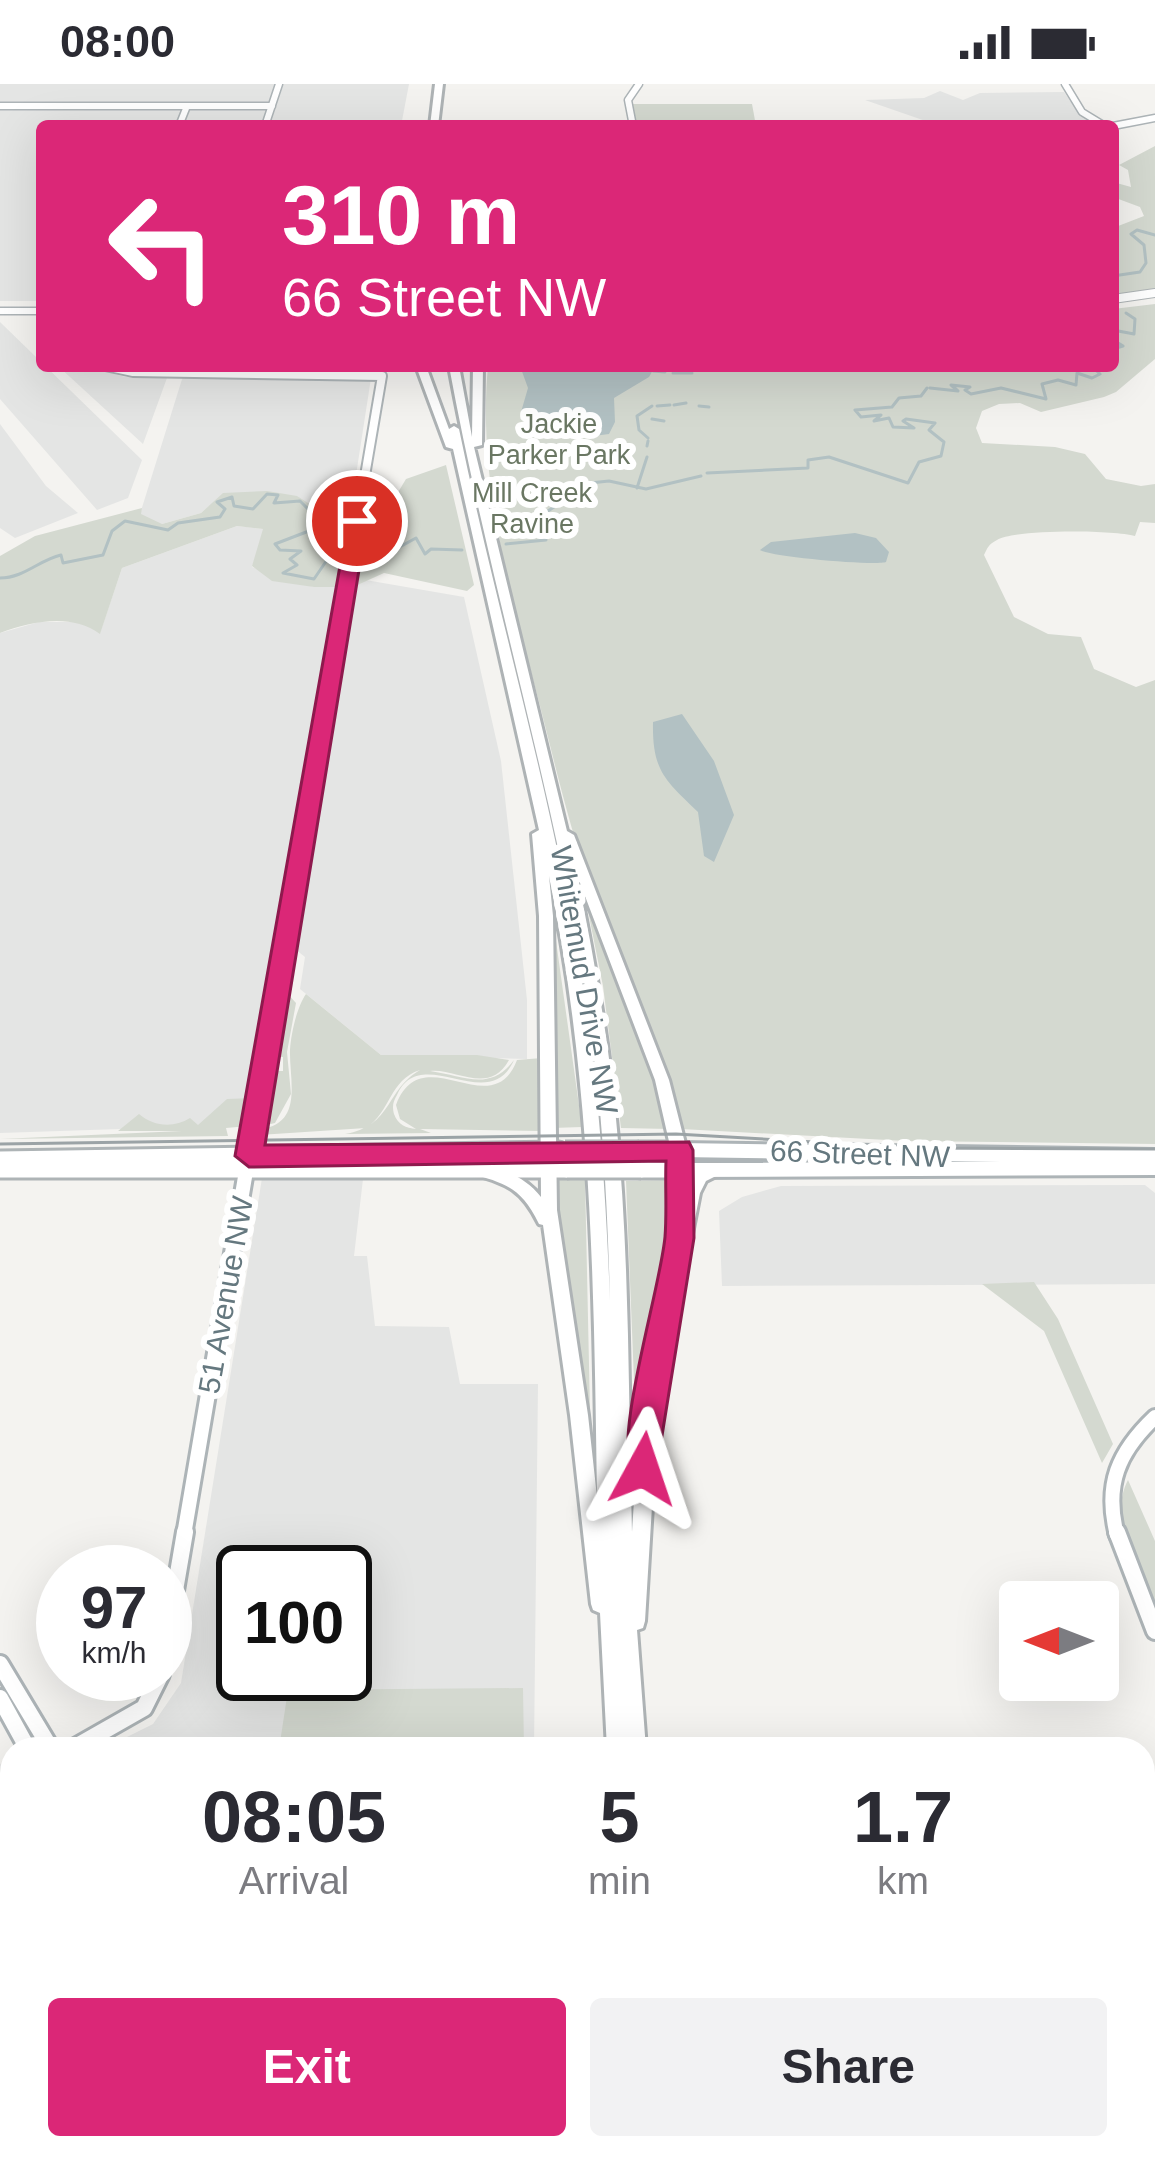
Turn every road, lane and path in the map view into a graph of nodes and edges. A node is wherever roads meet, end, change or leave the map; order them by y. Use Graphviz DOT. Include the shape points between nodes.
graph roads {
  1 [pos="279,84"];
  2 [pos="442,84"];
  3 [pos="639,84"];
  4 [pos="1065,84"];
  5 [pos="0,106"];
  6 [pos="187,106"];
  7 [pos="272,106"];
  8 [pos="1155,118"];
  9 [pos="181,120"];
  10 [pos="267,120"];
  11 [pos="438,120"];
  12 [pos="632,120"];
  13 [pos="1097,120"];
  14 [pos="1119,124"];
  15 [pos="1155,297"];
  16 [pos="1119,301"];
  17 [pos="0,309"];
  18 [pos="36,309"];
  19 [pos="133,372"];
  20 [pos="423,372"];
  21 [pos="445,372"];
  22 [pos="455,372"];
  23 [pos="478,372"];
  24 [pos="462,474"];
  25 [pos="486,532"];
  26 [pos="544,800"];
  27 [pos="547,1150"];
  28 [pos="680,1150"];
  29 [pos="1155,1157"];
  30 [pos="0,1159"];
  31 [pos="248,1162"];
  32 [pos="41,1164"];
  33 [pos="1155,1168"];
  34 [pos="475,1169"];
  35 [pos="0,1170"];
  36 [pos="548,1170"];
  37 [pos="681,1170"];
  38 [pos="716,1170"];
  39 [pos="680,1238"];
  40 [pos="553,1242"];
  41 [pos="1155,1417"];
  42 [pos="183,1545"];
  43 [pos="1155,1631"];
  44 [pos="621,1663"];
  45 [pos="0,1664"];
  46 [pos="0,1698"];
  47 [pos="148,1701"];
  48 [pos="21,1737"];
  49 [pos="44,1737"];
  50 [pos="93,1737"];
  51 [pos="618,1737"];
  52 [pos="635,1737"];
  1 -- 7 [label="street"];
  2 -- 11 [label="highway"];
  3 -- 12 [label="street" via="628,100"];
  4 -- 13 [label="street" via="1082,112"];
  5 -- 6 [label="street"];
  6 -- 7 [label="street"];
  6 -- 9 [label="street"];
  7 -- 10 [label="street"];
  8 -- 14 [label="street"];
  15 -- 16 [label="main road"];
  17 -- 18 [label="street"];
  19 -- 31 [label="street, 51 Avenue NW" via="379,374"];
  20 -- 24 [label="highway"];
  21 -- 24 [label="highway, Whitemud Drive NW"];
  22 -- 25 [label="highway, Whitemud Drive NW"];
  23 -- 25 [label="highway"];
  24 -- 26 [label="highway, Whitemud Drive NW"];
  25 -- 26 [label="highway, Whitemud Drive NW"];
  26 -- 27 [label="highway"];
  26 -- 28 [label="highway" via="656,1061"];
  26 -- 44 [label="highway, Whitemud Drive NW" via="592,990 611,1141"];
  27 -- 28 [label="main road, 66 Street NW, bridge"];
  27 -- 31 [label="main road, 66 Street NW"];
  27 -- 36 [label="highway"];
  28 -- 29 [label="street, 66 Street NW"];
  28 -- 37 [label="highway"];
  30 -- 32 [label="main road"];
  31 -- 32 [label="main road"];
  31 -- 34 [label="main road, 66 Street NW"];
  31 -- 42 [label="street, 51 Avenue NW"];
  32 -- 35 [label="main road"];
  33 -- 38 [label="street, 66 Street NW"];
  34 -- 36 [label="main road, 66 Street NW"];
  34 -- 40 [label="highway" via="527,1186"];
  36 -- 37 [label="main road, 66 Street NW, bridge"];
  36 -- 40 [label="highway"];
  37 -- 38 [label="street, 66 Street NW"];
  37 -- 39 [label="highway"];
  38 -- 39 [label="highway" via="695,1186"];
  39 -- 44 [label="highway" via="649,1408"];
  40 -- 44 [label="highway" via="592,1563"];
  41 -- 43 [label="street" via="1124,1443 1111,1481 1117,1537"];
  44 -- 51 [label="highway, Whitemud Drive NW"];
  44 -- 52 [label="highway, Whitemud Drive NW"];
  45 -- 49 [label="street"];
  46 -- 48 [label="street"];
  47 -- 50 [label="street"];
}
